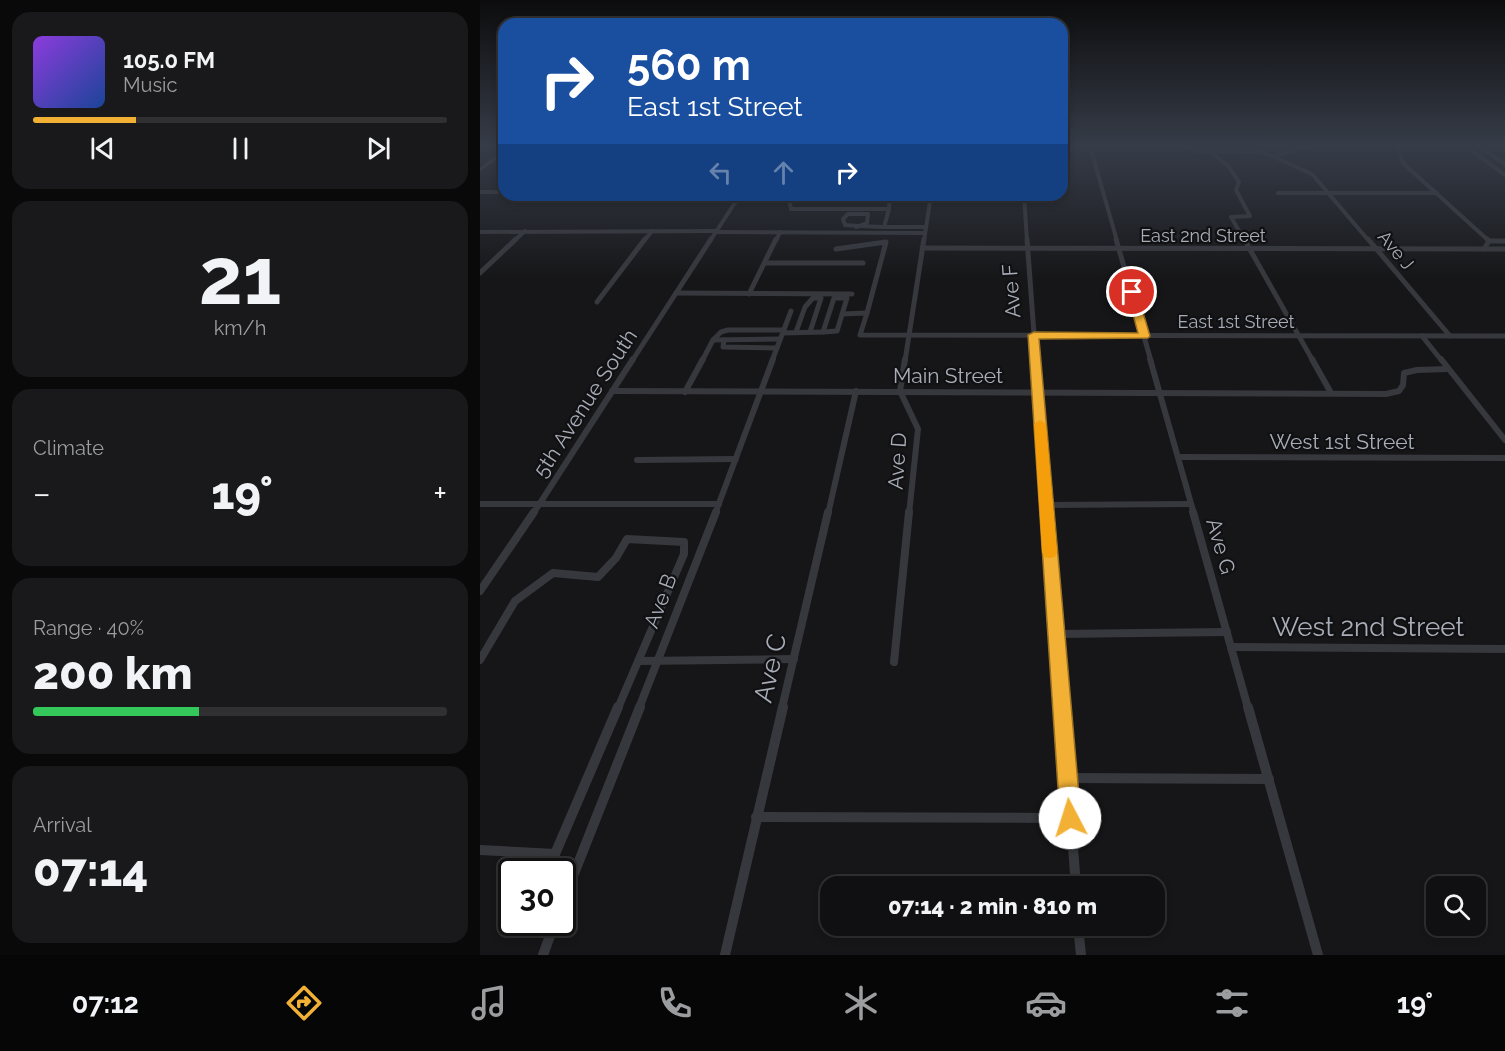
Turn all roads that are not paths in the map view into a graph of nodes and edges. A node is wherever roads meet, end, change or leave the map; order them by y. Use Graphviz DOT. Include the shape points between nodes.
graph roads {
  1 [pos="1103,191"];
  2 [pos="1236,191"];
  3 [pos="1326,191"];
  4 [pos="1434,191"];
  5 [pos="480,192"];
  6 [pos="489,192"];
  7 [pos="498,192"];
  8 [pos="1278,193"];
  9 [pos="1328,193"];
  10 [pos="1437,193"];
  11 [pos="480,199"];
  12 [pos="736,201"];
  13 [pos="789,201"];
  14 [pos="890,201"];
  15 [pos="930,201"];
  16 [pos="1024,201"];
  17 [pos="889,209"];
  18 [pos="856,227"];
  19 [pos="884,227"];
  20 [pos="925,230"];
  21 [pos="525,231"];
  22 [pos="652,231"];
  23 [pos="716,231"];
  24 [pos="480,232"];
  25 [pos="780,232"];
  26 [pos="889,233"];
  27 [pos="1489,241"];
  28 [pos="1505,241"];
  29 [pos="886,242"];
  30 [pos="922,248"];
  31 [pos="1027,248"];
  32 [pos="1119,248"];
  33 [pos="836,249"];
  34 [pos="1249,249"];
  35 [pos="1376,249"];
  36 [pos="1484,249"];
  37 [pos="1505,249"];
  38 [pos="765,263"];
  39 [pos="863,263"];
  40 [pos="480,273"];
  41 [pos="676,293"];
  42 [pos="748,294"];
  43 [pos="852,294"];
  44 [pos="821,298"];
  45 [pos="834,298"];
  46 [pos="597,302"];
  47 [pos="791,311"];
  48 [pos="867,313"];
  49 [pos="842,314"];
  50 [pos="796,332"];
  51 [pos="810,332"];
  52 [pos="823,332"];
  53 [pos="909,335"];
  54 [pos="1034,335"];
  55 [pos="1144,336"];
  56 [pos="1300,336"];
  57 [pos="1422,336"];
  58 [pos="1450,336"];
  59 [pos="1505,336"];
  60 [pos="781,337"];
  61 [pos="713,340"];
  62 [pos="1448,369"];
  63 [pos="612,391"];
  64 [pos="761,391"];
  65 [pos="856,391"];
  66 [pos="900,391"];
  67 [pos="1038,391"];
  68 [pos="685,392"];
  69 [pos="1160,392"];
  70 [pos="1331,393"];
  71 [pos="1505,440"];
  72 [pos="1179,457"];
  73 [pos="1505,458"];
  74 [pos="736,459"];
  75 [pos="637,460"];
  76 [pos="480,504"];
  77 [pos="539,504"];
  78 [pos="719,504"];
  79 [pos="1190,504"];
  80 [pos="1046,505"];
  81 [pos="480,591"];
  82 [pos="1227,632"];
  83 [pos="1056,634"];
  84 [pos="1231,647"];
  85 [pos="1505,649"];
  86 [pos="658,659"];
  87 [pos="794,659"];
  88 [pos="480,660"];
  89 [pos="640,661"];
  90 [pos="894,663"];
  91 [pos="1067,778"];
  92 [pos="1269,779"];
  93 [pos="756,817"];
  94 [pos="1070,818"];
  95 [pos="480,850"];
  96 [pos="576,868"];
  97 [pos="1075,876"];
  98 [pos="550,936"];
  99 [pos="1079,936"];
  100 [pos="543,955"];
  101 [pos="725,955"];
  102 [pos="1081,955"];
  103 [pos="1318,955"];
  1 -- 32 [label="street, Ave G"];
  2 -- 34 [label="street" via="1250,216 1231,217"];
  3 -- 9 [label="street, Ave J"];
  4 -- 10 [label="street"];
  5 -- 6 [label="street"];
  6 -- 7 [label="street"];
  6 -- 11 [label="street"];
  8 -- 9 [label="street"];
  9 -- 10 [label="street"];
  9 -- 35 [label="street, Ave J"];
  10 -- 27 [label="street"];
  12 -- 23 [label="street, 5th Avenue South"];
  13 -- 17 [label="street" via="791,209"];
  14 -- 17 [label="street"];
  15 -- 20 [label="street"];
  16 -- 31 [label="street, Ave F"];
  17 -- 19 [label="street"];
  18 -- 18 [label="street" via="867,223 868,214 848,214 843,219 845,225"];
  18 -- 19 [label="street"];
  19 -- 20 [label="street"];
  20 -- 26 [label="street"];
  20 -- 30 [label="street"];
  21 -- 22 [label="street"];
  21 -- 24 [label="street"];
  21 -- 40 [label="street"];
  22 -- 23 [label="street"];
  22 -- 46 [label="street"];
  23 -- 25 [label="street"];
  23 -- 41 [label="street, 5th Avenue South"];
  25 -- 26 [label="street"];
  25 -- 38 [label="street"];
  26 -- 29 [label="street"];
  27 -- 28 [label="street"];
  27 -- 36 [label="street"];
  29 -- 33 [label="street"];
  29 -- 48 [label="street"];
  30 -- 31 [label="street, East 2nd Street"];
  30 -- 53 [label="street"];
  31 -- 32 [label="street, East 2nd Street"];
  31 -- 54 [label="street, Ave F"];
  32 -- 34 [label="street, East 2nd Street"];
  32 -- 55 [label="street, Ave G"];
  34 -- 35 [label="street, East 2nd Street"];
  34 -- 56 [label="street"];
  35 -- 36 [label="street, East 2nd Street"];
  35 -- 58 [label="street, Ave J"];
  36 -- 37 [label="street, East 2nd Street"];
  38 -- 39 [label="street"];
  38 -- 42 [label="street"];
  41 -- 42 [label="street"];
  41 -- 63 [label="street, 5th Avenue South"];
  42 -- 43 [label="street"];
  44 -- 45 [label="street"];
  44 -- 50 [label="street" via="813,298 805,307"];
  44 -- 51 [label="street"];
  45 -- 49 [label="street" via="847,298"];
  45 -- 52 [label="street"];
  47 -- 60 [label="street, Ave B"];
  48 -- 49 [label="street"];
  48 -- 53 [label="street, East 1st Street" via="860,335"];
  49 -- 52 [label="street" via="837,331"];
  50 -- 51 [label="street"];
  50 -- 60 [label="street"];
  51 -- 52 [label="street"];
  53 -- 54 [label="street, East 1st Street"];
  53 -- 66 [label="street"];
  54 -- 55 [label="street, East 1st Street"];
  54 -- 67 [label="street, Ave F"];
  55 -- 56 [label="street, East 1st Street"];
  55 -- 69 [label="street, Ave G"];
  56 -- 57 [label="street, East 1st Street"];
  56 -- 70 [label="street"];
  57 -- 58 [label="street, East 1st Street"];
  57 -- 62 [label="street"];
  58 -- 59 [label="street, East 1st Street"];
  60 -- 61 [label="street" via="721,332"];
  60 -- 61 [label="street" via="723,347 724,340"];
  60 -- 64 [label="street, Ave B"];
  61 -- 68 [label="street"];
  62 -- 70 [label="street, Main Street" via="1404,373 1399,391"];
  62 -- 71 [label="street"];
  63 -- 68 [label="street, Main Street"];
  63 -- 77 [label="street, 5th Avenue South"];
  64 -- 65 [label="street, Main Street"];
  64 -- 68 [label="street, Main Street"];
  64 -- 74 [label="street, Ave B"];
  65 -- 66 [label="street, Main Street"];
  65 -- 87 [label="street, Ave C"];
  66 -- 67 [label="street, Main Street"];
  66 -- 90 [label="street, Ave D" via="918,429"];
  67 -- 69 [label="street, Main Street"];
  67 -- 80 [label="street, Ave F"];
  69 -- 70 [label="street, Main Street"];
  69 -- 72 [label="street, Ave G"];
  72 -- 73 [label="street, West 1st Street"];
  72 -- 79 [label="street, Ave G"];
  74 -- 75 [label="street"];
  74 -- 78 [label="street, Ave B"];
  76 -- 77 [label="street"];
  77 -- 78 [label="street"];
  77 -- 81 [label="street, 5th Avenue South"];
  78 -- 86 [label="street, Ave B"];
  79 -- 80 [label="street"];
  79 -- 82 [label="street, Ave G"];
  80 -- 83 [label="street, Ave F"];
  82 -- 83 [label="street"];
  82 -- 84 [label="street, Ave G"];
  83 -- 91 [label="street, Ave F"];
  84 -- 85 [label="street, West 2nd Street"];
  84 -- 92 [label="street, Ave G"];
  86 -- 87 [label="street"];
  86 -- 89 [label="street"];
  86 -- 96 [label="street, Ave B"];
  87 -- 93 [label="street, Ave C"];
  88 -- 89 [label="street" via="515,601 554,573 598,577 616,558 627,538 684,542 684,554"];
  89 -- 95 [label="street" via="555,854"];
  91 -- 92 [label="street"];
  91 -- 94 [label="street, Ave F"];
  92 -- 103 [label="street, Ave G"];
  93 -- 94 [label="street"];
  93 -- 101 [label="street, Ave C"];
  94 -- 97 [label="street, Ave F"];
  98 -- 100 [label="street"];
  99 -- 102 [label="street"];
}
